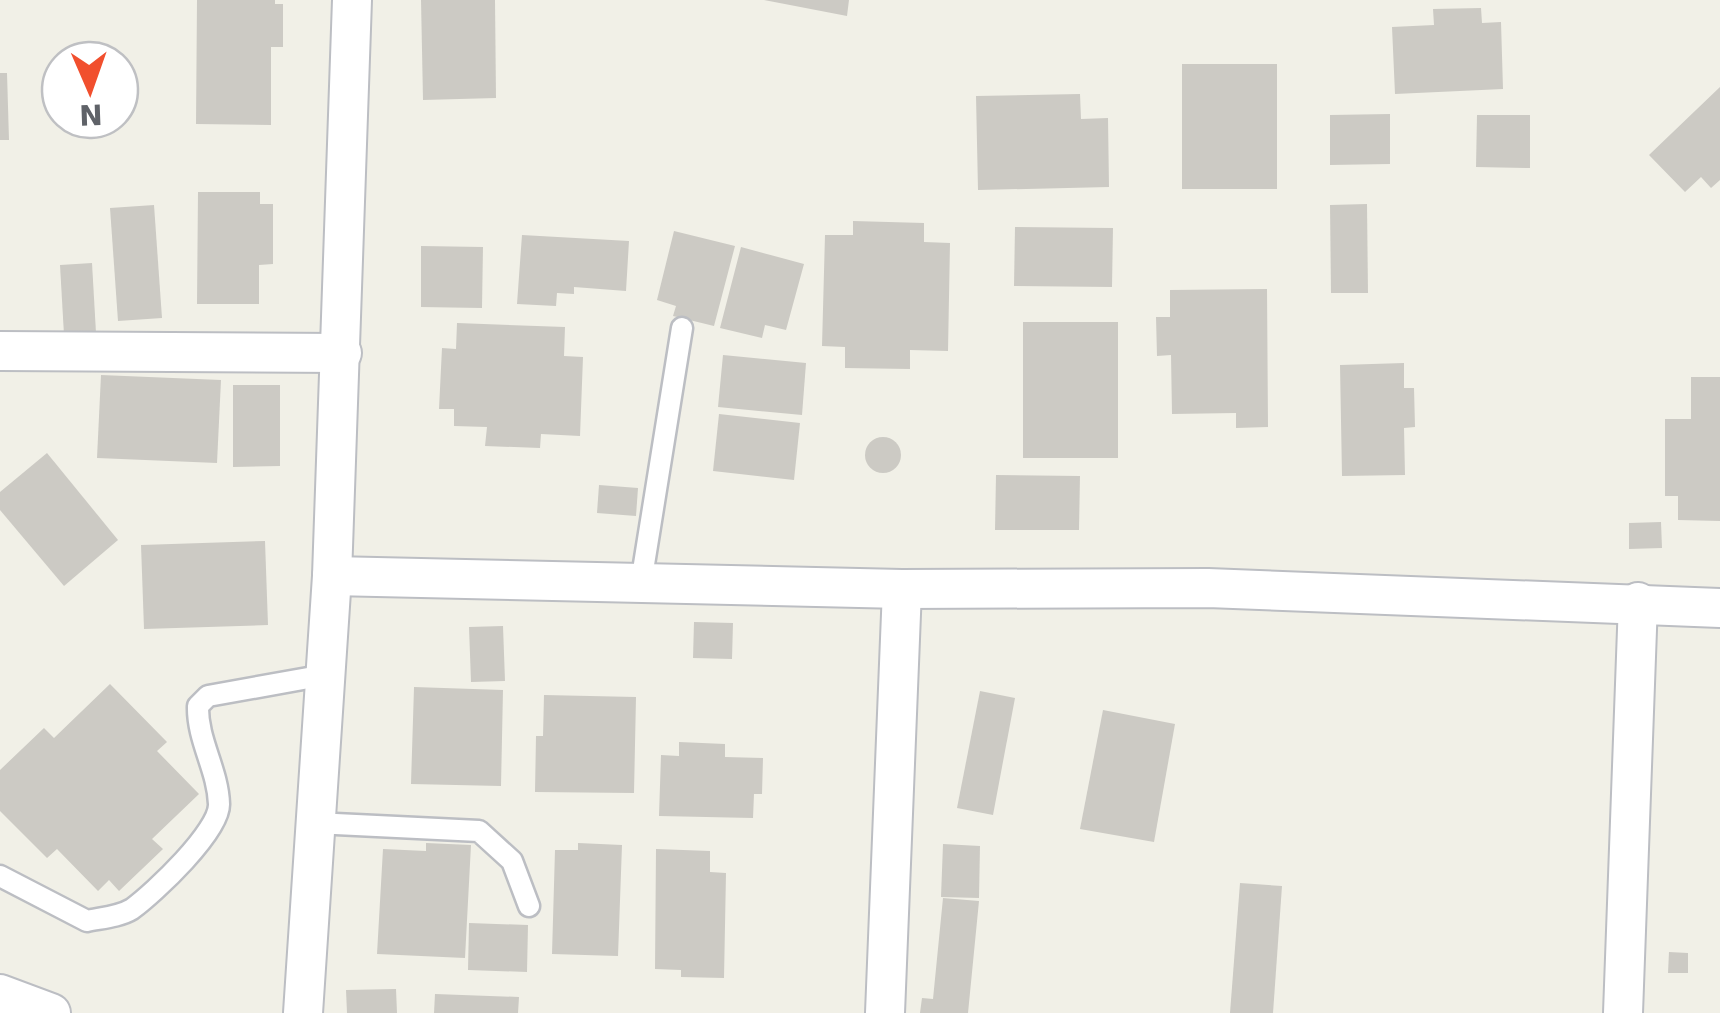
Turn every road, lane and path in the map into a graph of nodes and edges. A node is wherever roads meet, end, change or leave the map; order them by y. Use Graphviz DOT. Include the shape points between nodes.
graph roads {
  1 [pos="352,0"];
  2 [pos="682,328"];
  3 [pos="0,351"];
  4 [pos="342,352"];
  5 [pos="332,576"];
  6 [pos="641,583"];
  7 [pos="902,589"];
  8 [pos="1638,602"];
  9 [pos="1720,608"];
  10 [pos="325,675"];
  11 [pos="315,822"];
  12 [pos="0,876"];
  13 [pos="529,906"];
  14 [pos="0,994"];
  15 [pos="52,1013"];
  16 [pos="303,1013"];
  17 [pos="885,1013"];
  18 [pos="1622,1013"];
  1 -- 4 [label="street"];
  2 -- 6 [label="lane"];
  3 -- 4 [label="street"];
  4 -- 5 [label="street"];
  5 -- 6 [label="street"];
  5 -- 10 [label="street"];
  6 -- 7 [label="street"];
  7 -- 8 [label="street" via="1208,588"];
  7 -- 17 [label="street"];
  8 -- 9 [label="street"];
  8 -- 18 [label="street"];
  10 -- 11 [label="street"];
  10 -- 12 [label="lane" via="208,696 198,706 219,805 203,840 130,910 87,920"];
  11 -- 13 [label="lane" via="479,831 512,861"];
  11 -- 16 [label="street"];
  14 -- 15 [label="street"];
}
